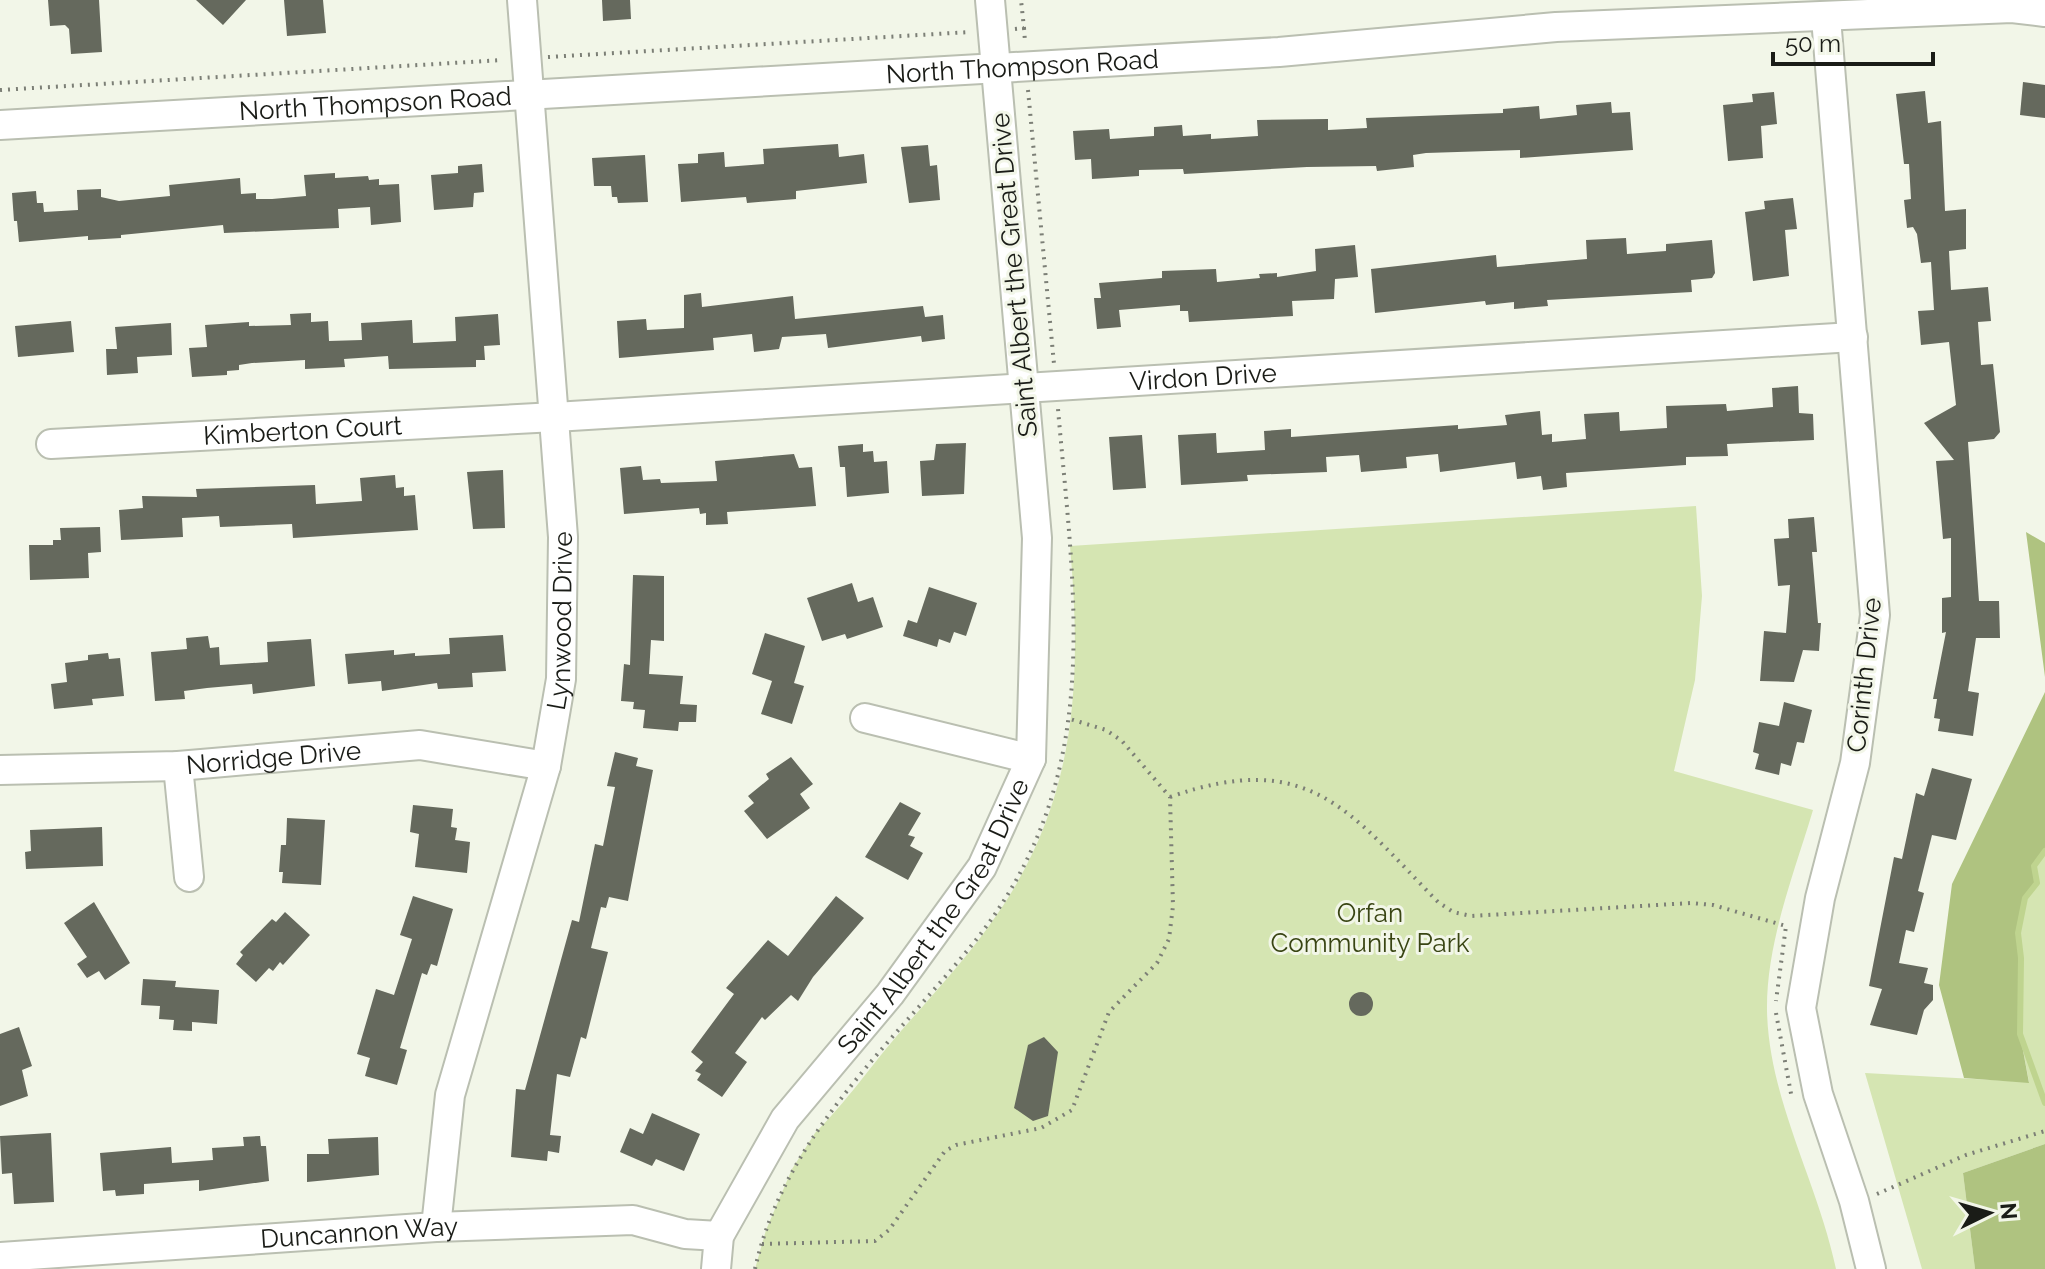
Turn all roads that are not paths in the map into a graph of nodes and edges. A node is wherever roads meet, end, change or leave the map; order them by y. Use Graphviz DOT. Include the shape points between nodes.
graph roads {
  1 [pos="522,0"];
  2 [pos="990,0"];
  3 [pos="2045,12"];
  4 [pos="1826,18"];
  5 [pos="996,69"];
  6 [pos="530,96"];
  7 [pos="0,125"];
  8 [pos="1853,337"];
  9 [pos="1025,388"];
  10 [pos="555,417"];
  11 [pos="51,444"];
  12 [pos="865,718"];
  13 [pos="1031,759"];
  14 [pos="178,766"];
  15 [pos="546,766"];
  16 [pos="0,770"];
  17 [pos="189,877"];
  18 [pos="436,1227"];
  19 [pos="719,1236"];
  20 [pos="0,1257"];
  21 [pos="716,1269"];
  22 [pos="1871,1269"];
  1 -- 6 [label="street, Lynwood Drive"];
  2 -- 5 [label="street, Saint Albert the Great Drive"];
  3 -- 4 [label="street, North Thompson Road" via="2012,8"];
  4 -- 5 [label="street, North Thompson Road" via="1556,27 1279,52"];
  4 -- 8 [label="street, Corinth Drive"];
  5 -- 6 [label="street, North Thompson Road"];
  5 -- 9 [label="street, Saint Albert the Great Drive"];
  6 -- 7 [label="street, North Thompson Road"];
  6 -- 10 [label="street, Lynwood Drive"];
  8 -- 9 [label="street, Virdon Drive"];
  8 -- 22 [label="street, Corinth Drive" via="1875,615 1855,763 1820,898 1801,1008 1818,1094"];
  9 -- 10 [label="street, Virdon Drive"];
  9 -- 13 [label="street, Saint Albert the Great Drive" via="1037,538"];
  10 -- 11 [label="street, Kimberton Court"];
  10 -- 15 [label="street, Lynwood Drive" via="564,610 561,679"];
  12 -- 13 [label="street"];
  13 -- 19 [label="street, Saint Albert the Great Drive" via="982,867 890,994 785,1119"];
  14 -- 15 [label="street, Norridge Drive" via="420,745"];
  14 -- 16 [label="street, Norridge Drive"];
  14 -- 17 [label="street"];
  15 -- 18 [label="street, Lynwood Drive" via="450,1095"];
  18 -- 19 [label="street, Duncannon Way" via="633,1220 685,1234"];
  18 -- 20 [label="street, Duncannon Way"];
  19 -- 21 [label="street, Saint Albert the Great Drive"];
}
